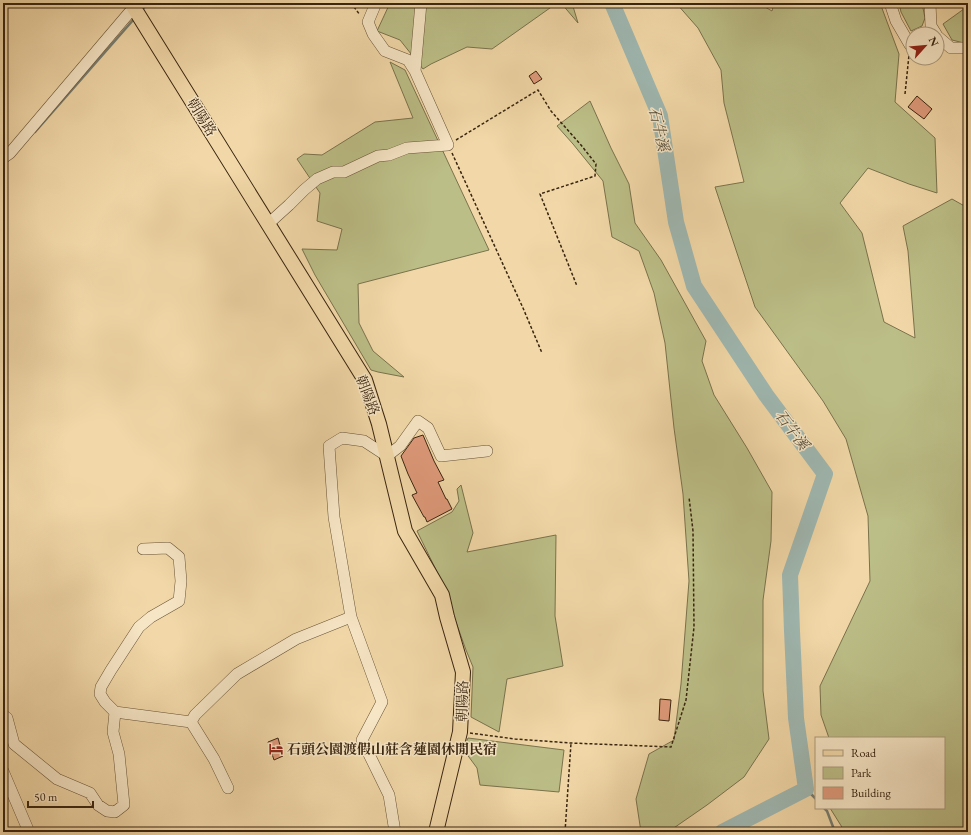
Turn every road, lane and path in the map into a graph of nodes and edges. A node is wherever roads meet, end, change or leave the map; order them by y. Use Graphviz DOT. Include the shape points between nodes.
graph roads {
  1 [pos="351,3"];
  2 [pos="376,3"];
  3 [pos="421,3"];
  4 [pos="890,3"];
  5 [pos="930,3"];
  6 [pos="132,5"];
  7 [pos="368,22"];
  8 [pos="931,26"];
  9 [pos="905,36"];
  10 [pos="945,43"];
  11 [pos="968,49"];
  12 [pos="908,66"];
  13 [pos="415,71"];
  14 [pos="905,94"];
  15 [pos="448,145"];
  16 [pos="3,158"];
  17 [pos="268,224"];
  18 [pos="578,286"];
  19 [pos="542,353"];
  20 [pos="487,451"];
  21 [pos="387,456"];
  22 [pos="689,497"];
  23 [pos="143,549"];
  24 [pos="351,617"];
  25 [pos="115,712"];
  26 [pos="3,715"];
  27 [pos="191,722"];
  28 [pos="460,732"];
  29 [pos="571,743"];
  30 [pos="3,771"];
  31 [pos="228,788"];
  32 [pos="29,832"];
  33 [pos="395,832"];
  34 [pos="436,832"];
  35 [pos="565,832"];
  1 -- 7 [label="path"];
  2 -- 7 [label="street"];
  3 -- 13 [label="street"];
  4 -- 9 [label="street"];
  5 -- 8 [label="street"];
  6 -- 16 [label="street" via="10,153"];
  6 -- 17 [label="main road, 朝陽路"];
  7 -- 13 [label="street" via="385,51 408,60"];
  10 -- 11 [label="street" via="951,48"];
  12 -- 14 [label="path"];
  13 -- 15 [label="street"];
  15 -- 17 [label="street" via="407,148 378,156 344,172 333,172 317,179"];
  15 -- 18 [label="path" via="538,90 551,111 596,164 595,176 540,194"];
  15 -- 19 [label="path"];
  17 -- 21 [label="main road, 朝陽路" via="365,380"];
  20 -- 21 [label="street" via="441,456 428,428 418,421 400,446"];
  21 -- 24 [label="street" via="364,441 342,438 330,446 334,517"];
  21 -- 28 [label="main road, 朝陽路" via="405,531 442,595 463,672"];
  22 -- 29 [label="path" via="694,531 694,628 686,700 671,746"];
  23 -- 25 [label="street" via="168,548 179,557 179,601 139,627 101,687 100,694"];
  24 -- 27 [label="street" via="296,639 237,674"];
  24 -- 33 [label="street" via="382,702 362,740 389,795"];
  25 -- 26 [label="street" via="113,732 119,754 124,805 115,812 107,812 90,793 57,779 14,744"];
  25 -- 27 [label="street"];
  27 -- 31 [label="street"];
  28 -- 29 [label="path"];
  28 -- 34 [label="main road, 朝陽路"];
  29 -- 35 [label="path"];
  30 -- 32 [label="street"];
}
